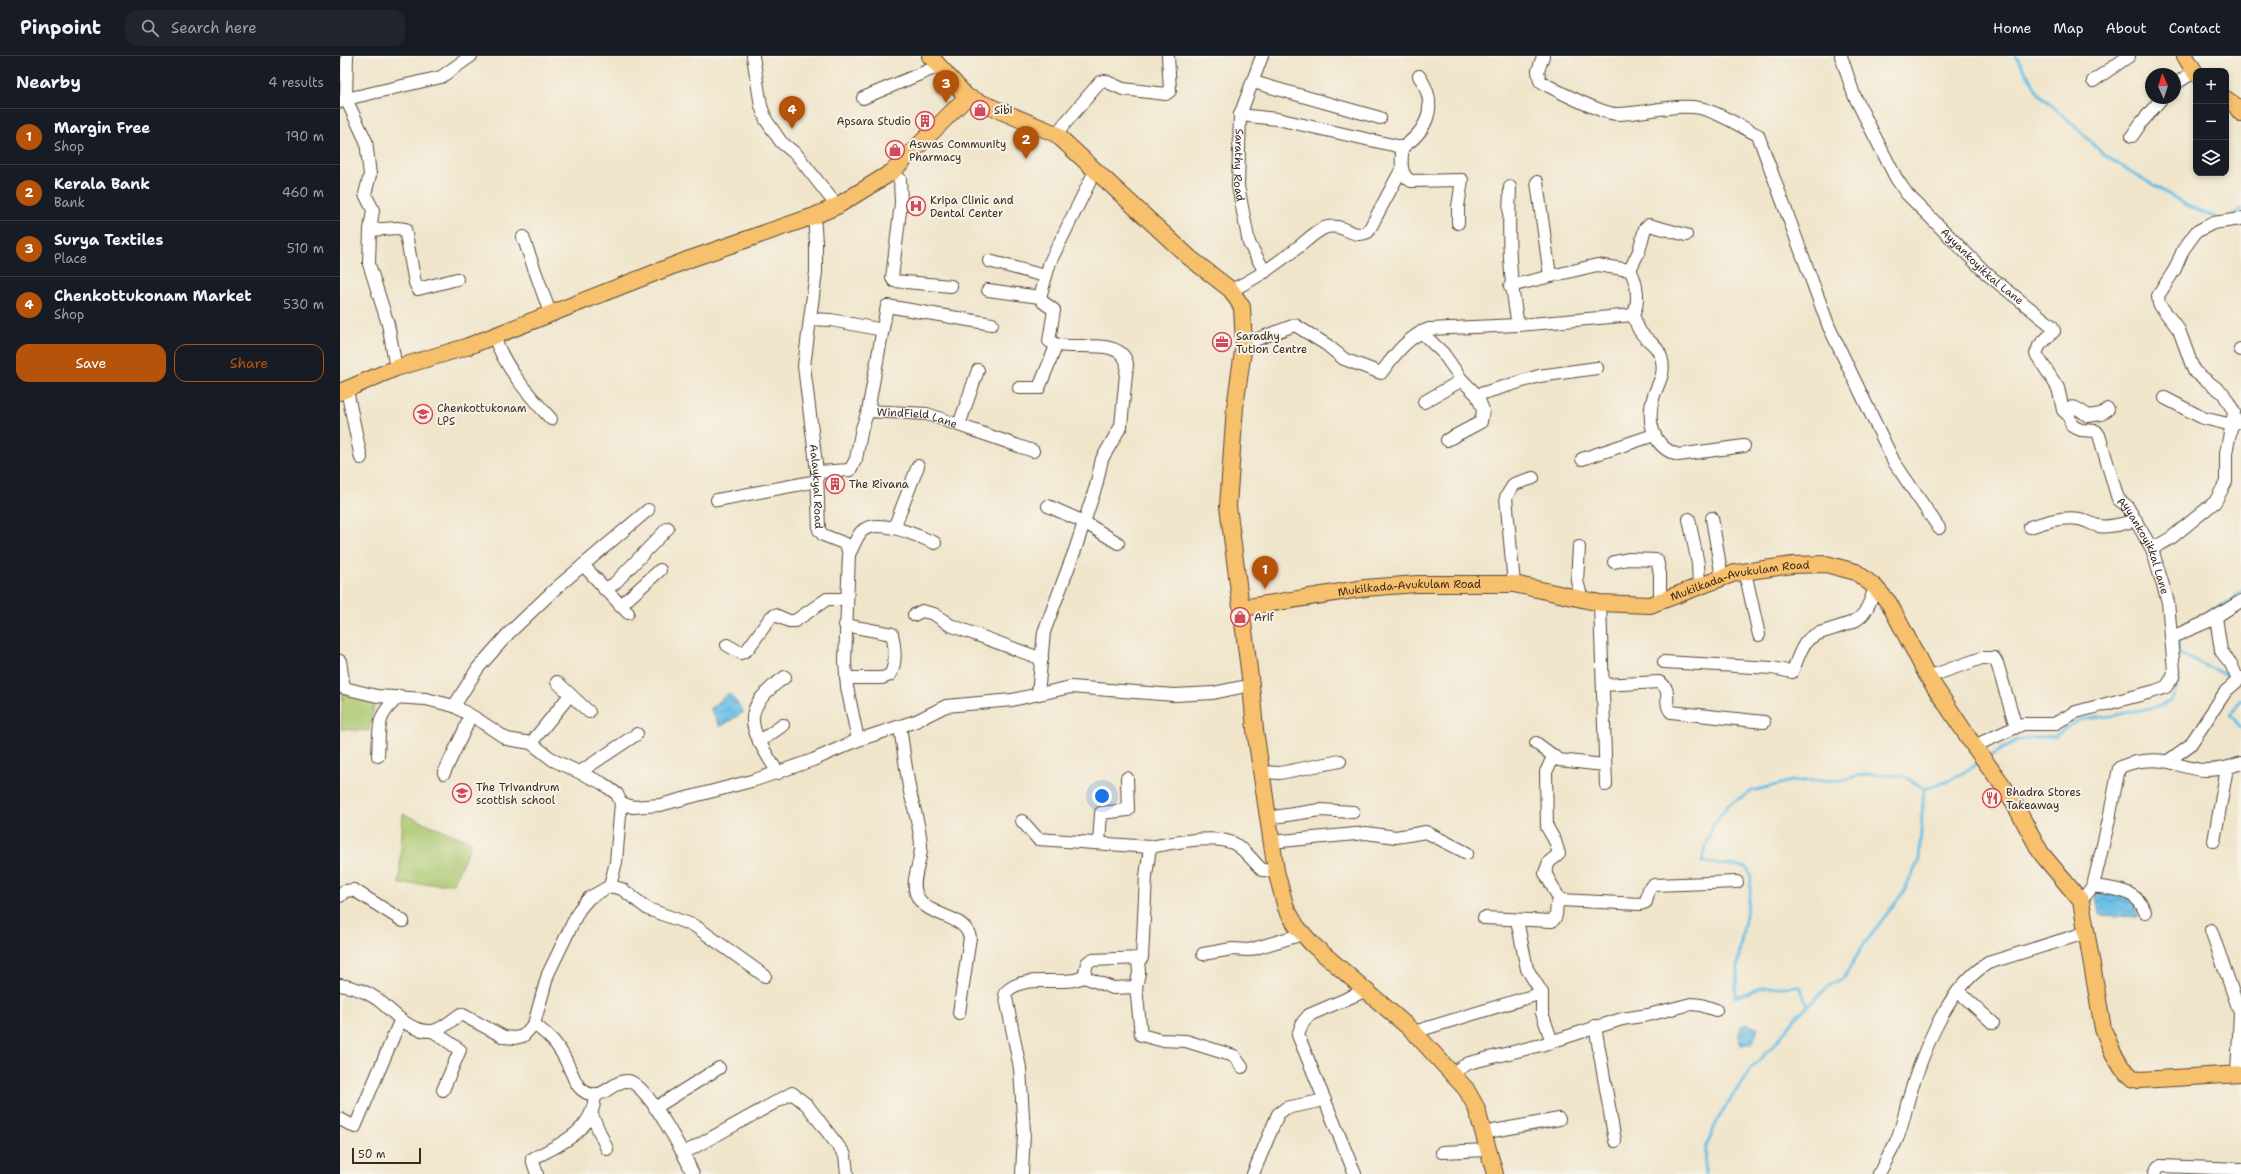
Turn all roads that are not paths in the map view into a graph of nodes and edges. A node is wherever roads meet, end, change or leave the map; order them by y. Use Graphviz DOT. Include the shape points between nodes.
graph roads {
  1 [pos="347,56"];
  2 [pos="470,56"];
  3 [pos="753,56"];
  4 [pos="1168,56"];
  5 [pos="1262,56"];
  6 [pos="1543,56"];
  7 [pos="1841,56"];
  8 [pos="2129,56"];
  9 [pos="2185,56"];
  10 [pos="934,60"];
  11 [pos="2193,70"];
  12 [pos="2193,74"];
  13 [pos="1419,76"];
  14 [pos="2093,81"];
  15 [pos="2181,81"];
  16 [pos="1253,82"];
  17 [pos="967,97"];
  18 [pos="863,98"];
  19 [pos="343,100"];
  20 [pos="2229,101"];
  21 [pos="2157,104"];
  22 [pos="2241,113"];
  23 [pos="1240,115"];
  24 [pos="1380,118"];
  25 [pos="1056,134"];
  26 [pos="2132,136"];
  27 [pos="1400,149"];
  28 [pos="1401,170"];
  29 [pos="1095,171"];
  30 [pos="892,172"];
  31 [pos="1538,182"];
  32 [pos="1510,187"];
  33 [pos="837,206"];
  34 [pos="814,216"];
  35 [pos="2241,219"];
  36 [pos="1458,223"];
  37 [pos="370,230"];
  38 [pos="1686,235"];
  39 [pos="524,237"];
  40 [pos="989,260"];
  41 [pos="1630,270"];
  42 [pos="1265,272"];
  43 [pos="1045,276"];
  44 [pos="1550,276"];
  45 [pos="457,279"];
  46 [pos="951,286"];
  47 [pos="1510,286"];
  48 [pos="988,290"];
  49 [pos="1231,290"];
  50 [pos="1040,297"];
  51 [pos="550,313"];
  52 [pos="1633,315"];
  53 [pos="810,319"];
  54 [pos="992,324"];
  55 [pos="1518,325"];
  56 [pos="883,330"];
  57 [pos="1421,332"];
  58 [pos="494,336"];
  59 [pos="1244,344"];
  60 [pos="1056,346"];
  61 [pos="396,368"];
  62 [pos="1597,368"];
  63 [pos="978,370"];
  64 [pos="1462,380"];
  65 [pos="1019,388"];
  66 [pos="344,391"];
  67 [pos="1476,394"];
  68 [pos="2165,398"];
  69 [pos="1424,402"];
  70 [pos="2108,409"];
  71 [pos="2063,410"];
  72 [pos="868,411"];
  73 [pos="551,419"];
  74 [pos="2233,423"];
  75 [pos="959,425"];
  76 [pos="1654,435"];
  77 [pos="1446,440"];
  78 [pos="1744,446"];
  79 [pos="1033,451"];
  80 [pos="361,458"];
  81 [pos="1582,459"];
  82 [pos="918,466"];
  83 [pos="817,476"];
  84 [pos="1533,478"];
  85 [pos="717,500"];
  86 [pos="1048,506"];
  87 [pos="648,510"];
  88 [pos="1712,518"];
  89 [pos="1689,519"];
  90 [pos="2136,520"];
  91 [pos="1084,522"];
  92 [pos="2030,527"];
  93 [pos="668,528"];
  94 [pos="894,528"];
  95 [pos="1939,528"];
  96 [pos="935,543"];
  97 [pos="1118,543"];
  98 [pos="850,547"];
  99 [pos="1579,547"];
  100 [pos="2156,547"];
  101 [pos="1614,562"];
  102 [pos="583,565"];
  103 [pos="660,570"];
  104 [pos="1744,572"];
  105 [pos="1722,578"];
  106 [pos="1514,584"];
  107 [pos="1699,586"];
  108 [pos="1875,587"];
  109 [pos="604,588"];
  110 [pos="847,599"];
  111 [pos="1582,599"];
  112 [pos="1660,601"];
  113 [pos="2241,601"];
  114 [pos="1600,603"];
  115 [pos="1242,608"];
  116 [pos="914,615"];
  117 [pos="2216,617"];
  118 [pos="845,625"];
  119 [pos="1760,636"];
  120 [pos="2175,637"];
  121 [pos="727,645"];
  122 [pos="1042,659"];
  123 [pos="340,661"];
  124 [pos="1664,662"];
  125 [pos="785,677"];
  126 [pos="1928,677"];
  127 [pos="846,678"];
  128 [pos="2240,679"];
  129 [pos="557,682"];
  130 [pos="1251,685"];
  131 [pos="1603,685"];
  132 [pos="1038,694"];
  133 [pos="570,695"];
  134 [pos="400,696"];
  135 [pos="454,706"];
  136 [pos="589,712"];
  137 [pos="470,715"];
  138 [pos="1764,722"];
  139 [pos="783,726"];
  140 [pos="900,726"];
  141 [pos="2016,727"];
  142 [pos="638,734"];
  143 [pos="858,740"];
  144 [pos="759,742"];
  145 [pos="531,743"];
  146 [pos="1536,743"];
  147 [pos="378,756"];
  148 [pos="1982,756"];
  149 [pos="1553,757"];
  150 [pos="1340,761"];
  151 [pos="2168,761"];
  152 [pos="2241,763"];
  153 [pos="1604,765"];
  154 [pos="2228,768"];
  155 [pos="580,772"];
  156 [pos="1261,772"];
  157 [pos="444,773"];
  158 [pos="778,773"];
  159 [pos="1127,778"];
  160 [pos="1606,785"];
  161 [pos="621,803"];
  162 [pos="1353,812"];
  163 [pos="1267,818"];
  164 [pos="1022,821"];
  165 [pos="2214,841"];
  166 [pos="1271,842"];
  167 [pos="1099,843"];
  168 [pos="1150,847"];
  169 [pos="1467,853"];
  170 [pos="1276,872"];
  171 [pos="1737,882"];
  172 [pos="610,886"];
  173 [pos="2093,886"];
  174 [pos="2076,895"];
  175 [pos="340,896"];
  176 [pos="1560,900"];
  177 [pos="2145,912"];
  178 [pos="1484,918"];
  179 [pos="1517,920"];
  180 [pos="403,921"];
  181 [pos="2211,930"];
  182 [pos="2085,933"];
  183 [pos="1303,934"];
  184 [pos="1203,954"];
  185 [pos="1138,959"];
  186 [pos="765,976"];
  187 [pos="1084,977"];
  188 [pos="340,985"];
  189 [pos="1136,987"];
  190 [pos="1367,990"];
  191 [pos="1958,991"];
  192 [pos="1542,993"];
  193 [pos="1716,1010"];
  194 [pos="959,1013"];
  195 [pos="400,1021"];
  196 [pos="534,1024"];
  197 [pos="1992,1024"];
  198 [pos="1595,1026"];
  199 [pos="433,1031"];
  200 [pos="1414,1032"];
  201 [pos="1552,1042"];
  202 [pos="1242,1067"];
  203 [pos="719,1068"];
  204 [pos="1452,1073"];
  205 [pos="2239,1074"];
  206 [pos="443,1090"];
  207 [pos="595,1094"];
  208 [pos="1325,1100"];
  209 [pos="655,1108"];
  210 [pos="592,1114"];
  211 [pos="340,1119"];
  212 [pos="1559,1119"];
  213 [pos="1483,1134"];
  214 [pos="1614,1141"];
  215 [pos="606,1149"];
  216 [pos="1488,1150"];
  217 [pos="1442,1152"];
  218 [pos="684,1154"];
  219 [pos="2241,1169"];
  220 [pos="538,1174"];
  221 [pos="693,1174"];
  222 [pos="847,1174"];
  223 [pos="1022,1174"];
  224 [pos="1253,1174"];
  225 [pos="1355,1174"];
  226 [pos="1495,1174"];
  227 [pos="1879,1174"];
  228 [pos="2154,1174"];
  1 -- 19 [label="street"];
  2 -- 19 [label="street" via="441,77"];
  3 -- 33 [label="street" via="761,106 766,120 781,142 797,155"];
  4 -- 25 [label="street" via="1170,91 1166,94 1123,89 1105,81 1100,82"];
  5 -- 16 [label="street, Sarathy Road"];
  6 -- 95 [label="street" via="1538,71 1540,81 1571,98 1617,115 1662,109 1700,108 1725,117 1758,135 1830,327 1894,462"];
  7 -- 71 [label="street, Ayyankoyikkal Lane" via="1854,95 1896,178 1908,194 1987,274 2052,326 2052,336 2039,346 2036,354 2058,388"];
  8 -- 14 [label="street"];
  9 -- 11 [label="main road"];
  10 -- 17 [label="main road"];
  10 -- 18 [label="street"];
  12 -- 15 [label="street"];
  13 -- 27 [label="street" via="1430,100 1429,110 1424,127"];
  16 -- 23 [label="street, Sarathy Road"];
  16 -- 24 [label="street"];
  17 -- 25 [label="main road"];
  17 -- 30 [label="main road"];
  19 -- 37 [label="street" via="366,142 370,175 365,194 373,210"];
  20 -- 22 [label="main road"];
  21 -- 26 [label="street"];
  23 -- 27 [label="street" via="1277,119 1390,143"];
  23 -- 42 [label="street, Sarathy Road" via="1238,186 1248,243"];
  25 -- 29 [label="main road"];
  27 -- 28 [label="street"];
  28 -- 36 [label="street" via="1411,181 1462,180"];
  28 -- 42 [label="street" via="1368,232 1362,235 1354,234 1341,226 1323,229"];
  29 -- 43 [label="street"];
  29 -- 49 [label="main road" via="1190,258"];
  30 -- 33 [label="main road"];
  30 -- 46 [label="street" via="900,179 901,203 892,278 894,281"];
  31 -- 44 [label="street"];
  32 -- 47 [label="street"];
  33 -- 34 [label="main road"];
  34 -- 51 [label="main road" via="733,242"];
  34 -- 53 [label="street, Aalaykyal Road" via="816,272"];
  35 -- 74 [label="street" via="2213,223 2196,232 2158,296 2159,304 2178,330 2194,371 2223,394 2234,412"];
  37 -- 45 [label="street" via="405,229 418,289"];
  37 -- 61 [label="street" via="369,264 388,324"];
  38 -- 41 [label="street" via="1649,225 1645,228 1639,251"];
  39 -- 51 [label="street"];
  40 -- 43 [label="street"];
  41 -- 44 [label="street" via="1597,265"];
  41 -- 52 [label="street" via="1635,278 1637,307"];
  42 -- 49 [label="street"];
  43 -- 50 [label="street"];
  44 -- 47 [label="street"];
  47 -- 55 [label="street"];
  48 -- 50 [label="street"];
  49 -- 59 [label="main road" via="1242,307"];
  50 -- 60 [label="street" via="1054,310 1050,341"];
  51 -- 58 [label="main road"];
  52 -- 55 [label="street"];
  52 -- 76 [label="street" via="1639,330 1656,346 1661,357 1662,380 1654,396 1651,414"];
  53 -- 56 [label="street" via="831,320"];
  53 -- 83 [label="street, Aalaykyal Road" via="804,366"];
  54 -- 56 [label="street" via="887,306"];
  55 -- 57 [label="street" via="1429,329"];
  56 -- 72 [label="street"];
  57 -- 59 [label="street" via="1395,355 1381,373 1344,359 1295,325"];
  57 -- 64 [label="street" via="1444,353"];
  58 -- 61 [label="main road"];
  58 -- 73 [label="street" via="514,375"];
  59 -- 115 [label="main road" via="1234,407 1228,506"];
  60 -- 65 [label="street" via="1039,388"];
  60 -- 91 [label="street" via="1079,345 1110,349 1122,353 1127,364 1121,426 1102,459"];
  61 -- 66 [label="main road"];
  62 -- 67 [label="street" via="1539,376"];
  63 -- 75 [label="street"];
  64 -- 67 [label="street"];
  64 -- 69 [label="street"];
  66 -- 80 [label="street"];
  67 -- 77 [label="street" via="1483,410 1481,422"];
  68 -- 74 [label="street" via="2204,418"];
  70 -- 71 [label="street" via="2101,414 2088,416 2074,407"];
  71 -- 90 [label="street, Ayyankoyikkal Lane" via="2076,429 2097,433 2118,499 2127,506"];
  72 -- 75 [label="street, WindField Lane" via="927,414"];
  72 -- 83 [label="street, WindField Lane" via="856,459 850,470"];
  74 -- 100 [label="street" via="2226,452 2226,482 2215,502 2189,525"];
  75 -- 79 [label="street, WindField Lane"];
  76 -- 78 [label="street" via="1660,445 1678,456"];
  76 -- 81 [label="street"];
  82 -- 94 [label="street"];
  83 -- 85 [label="street"];
  83 -- 98 [label="street, Aalaykyal Road" via="819,530 823,535"];
  84 -- 106 [label="street" via="1514,484 1506,497"];
  86 -- 91 [label="street"];
  87 -- 102 [label="street"];
  88 -- 105 [label="street"];
  89 -- 107 [label="street" via="1698,564"];
  90 -- 92 [label="street" via="2113,526 2099,526 2079,519 2066,519"];
  90 -- 100 [label="street, Ayyankoyikkal Lane"];
  91 -- 97 [label="street"];
  91 -- 122 [label="street" via="1044,632"];
  93 -- 109 [label="street" via="614,584"];
  94 -- 96 [label="street"];
  94 -- 98 [label="street" via="873,526 866,529"];
  98 -- 110 [label="street"];
  99 -- 111 [label="street" via="1577,581"];
  100 -- 120 [label="street, Ayyankoyikkal Lane"];
  101 -- 112 [label="street" via="1628,559 1657,560"];
  102 -- 109 [label="street"];
  102 -- 135 [label="street" via="493,650 478,668"];
  103 -- 109 [label="street" via="624,610"];
  104 -- 105 [label="main road, Mukilkada-Avukulam Road"];
  104 -- 108 [label="main road, Mukilkada-Avukulam Road" via="1793,565 1826,564 1856,572"];
  104 -- 119 [label="street"];
  105 -- 107 [label="main road, Mukilkada-Avukulam Road"];
  106 -- 111 [label="main road, Mukilkada-Avukulam Road"];
  106 -- 115 [label="main road, Mukilkada-Avukulam Road" via="1392,584"];
  107 -- 112 [label="main road, Mukilkada-Avukulam Road"];
  108 -- 124 [label="street" via="1869,608 1862,617 1807,640 1792,672 1772,668"];
  108 -- 126 [label="main road, Mukilkada-Avukulam Road" via="1889,603"];
  110 -- 118 [label="street"];
  110 -- 121 [label="street" via="827,599 795,621 775,615 742,654"];
  111 -- 114 [label="main road, Mukilkada-Avukulam Road"];
  112 -- 114 [label="main road, Mukilkada-Avukulam Road" via="1650,605"];
  113 -- 117 [label="street"];
  114 -- 131 [label="street"];
  115 -- 130 [label="main road"];
  116 -- 122 [label="street" via="922,612 934,614 950,625"];
  117 -- 120 [label="street"];
  117 -- 128 [label="street" via="2222,651"];
  118 -- 127 [label="street"];
  118 -- 127 [label="street" via="892,634 895,646 894,666 890,675 882,678"];
  120 -- 141 [label="street, Ayyankoyikkal Lane" via="2173,677 2166,687 2076,712 2054,724 2023,724"];
  122 -- 132 [label="street"];
  123 -- 134 [label="street" via="344,688 377,696"];
  125 -- 144 [label="street" via="763,694 754,711 752,728"];
  126 -- 141 [label="street" via="1982,658 1994,658"];
  126 -- 148 [label="main road, Mukilkada-Avukulam Road"];
  127 -- 143 [label="street"];
  128 -- 151 [label="street" via="2226,691 2190,745"];
  129 -- 133 [label="street"];
  130 -- 132 [label="street" via="1213,693 1174,695 1071,687"];
  130 -- 156 [label="main road"];
  131 -- 138 [label="street" via="1659,682 1665,685 1668,709 1671,712"];
  131 -- 153 [label="street"];
  132 -- 140 [label="street" via="1012,700 946,706"];
  133 -- 136 [label="street"];
  133 -- 145 [label="street"];
  134 -- 135 [label="street"];
  134 -- 147 [label="street" via="386,707 381,716"];
  135 -- 137 [label="street"];
  137 -- 145 [label="street" via="507,739"];
  137 -- 157 [label="street"];
  139 -- 144 [label="street"];
  140 -- 143 [label="street"];
  140 -- 194 [label="street" via="921,846 916,892 919,900 926,906 964,924 970,937"];
  141 -- 148 [label="street, Ayyankoyikkal Lane"];
  142 -- 155 [label="street"];
  143 -- 158 [label="street"];
  144 -- 158 [label="street"];
  145 -- 155 [label="street" via="553,760"];
  146 -- 149 [label="street"];
  148 -- 174 [label="main road, Mukilkada-Avukulam Road" via="2009,794 2041,853"];
  149 -- 153 [label="street" via="1566,762"];
  149 -- 176 [label="street" via="1546,772 1547,826 1558,854 1549,862 1545,873"];
  150 -- 156 [label="street" via="1280,773"];
  151 -- 154 [label="street" via="2205,770"];
  151 -- 173 [label="street" via="2125,764 2118,768"];
  152 -- 154 [label="street"];
  153 -- 160 [label="street"];
  154 -- 165 [label="street"];
  155 -- 161 [label="street" via="617,794"];
  156 -- 163 [label="main road"];
  158 -- 161 [label="street" via="660,805 633,807"];
  159 -- 167 [label="street" via="1128,810 1100,813"];
  161 -- 172 [label="street" via="616,862"];
  162 -- 163 [label="street" via="1320,810"];
  163 -- 166 [label="main road"];
  164 -- 167 [label="street" via="1038,839"];
  166 -- 169 [label="street" via="1366,833 1396,837 1426,832"];
  166 -- 170 [label="main road"];
  167 -- 168 [label="street"];
  168 -- 170 [label="street" via="1217,839 1233,843 1262,870"];
  168 -- 185 [label="street" via="1146,876 1144,954"];
  170 -- 183 [label="main road" via="1286,908"];
  171 -- 176 [label="street" via="1654,885 1648,889 1646,902 1640,904"];
  172 -- 186 [label="street" via="622,889 648,909 695,926"];
  172 -- 196 [label="street" via="589,898 576,916 548,974"];
  173 -- 174 [label="street"];
  173 -- 177 [label="street" via="2128,892 2142,902"];
  174 -- 182 [label="main road"];
  175 -- 180 [label="street" via="345,891 354,890"];
  176 -- 179 [label="street" via="1557,904 1556,917 1552,921"];
  178 -- 179 [label="street"];
  179 -- 192 [label="street" via="1527,969"];
  181 -- 205 [label="street" via="2240,1013"];
  182 -- 191 [label="street" via="1988,963 1976,970"];
  182 -- 205 [label="main road" via="2103,1029 2113,1053 2128,1074 2140,1080"];
  183 -- 184 [label="street" via="1249,950 1232,949"];
  183 -- 190 [label="main road"];
  185 -- 187 [label="street" via="1091,960"];
  185 -- 189 [label="street" via="1139,974"];
  187 -- 189 [label="street" via="1113,988"];
  187 -- 223 [label="street" via="1075,981 1025,981 1012,985 1005,992 1020,1068 1024,1132"];
  188 -- 195 [label="street" via="365,991"];
  189 -- 202 [label="street" via="1141,1035 1160,1040 1186,1042 1234,1056"];
  190 -- 200 [label="main road"];
  190 -- 208 [label="street" via="1309,1015 1303,1022 1298,1036"];
  191 -- 197 [label="street"];
  191 -- 227 [label="street" via="1922,1060 1897,1138"];
  192 -- 200 [label="street"];
  192 -- 201 [label="street" via="1542,1013"];
  193 -- 198 [label="street" via="1691,1004"];
  195 -- 199 [label="street" via="419,1029"];
  195 -- 211 [label="street" via="355,1127"];
  196 -- 199 [label="street" via="523,1036 504,1037 462,1014"];
  196 -- 207 [label="street" via="552,1037 581,1089"];
  198 -- 201 [label="street"];
  198 -- 214 [label="street"];
  199 -- 206 [label="street" via="460,1050"];
  200 -- 204 [label="main road"];
  201 -- 204 [label="street" via="1469,1063"];
  203 -- 209 [label="street"];
  204 -- 213 [label="main road" via="1466,1089 1476,1107"];
  207 -- 209 [label="street" via="629,1081 646,1094"];
  207 -- 210 [label="street"];
  208 -- 224 [label="street" via="1286,1108 1278,1114"];
  208 -- 225 [label="street"];
  209 -- 218 [label="street"];
  210 -- 215 [label="street"];
  210 -- 220 [label="street" via="576,1133 532,1159"];
  212 -- 213 [label="street"];
  213 -- 216 [label="main road"];
  216 -- 217 [label="street"];
  216 -- 226 [label="main road"];
  218 -- 221 [label="street"];
  218 -- 222 [label="street" via="792,1093 807,1105 845,1155"];
  219 -- 228 [label="street" via="2161,1166"];
}
